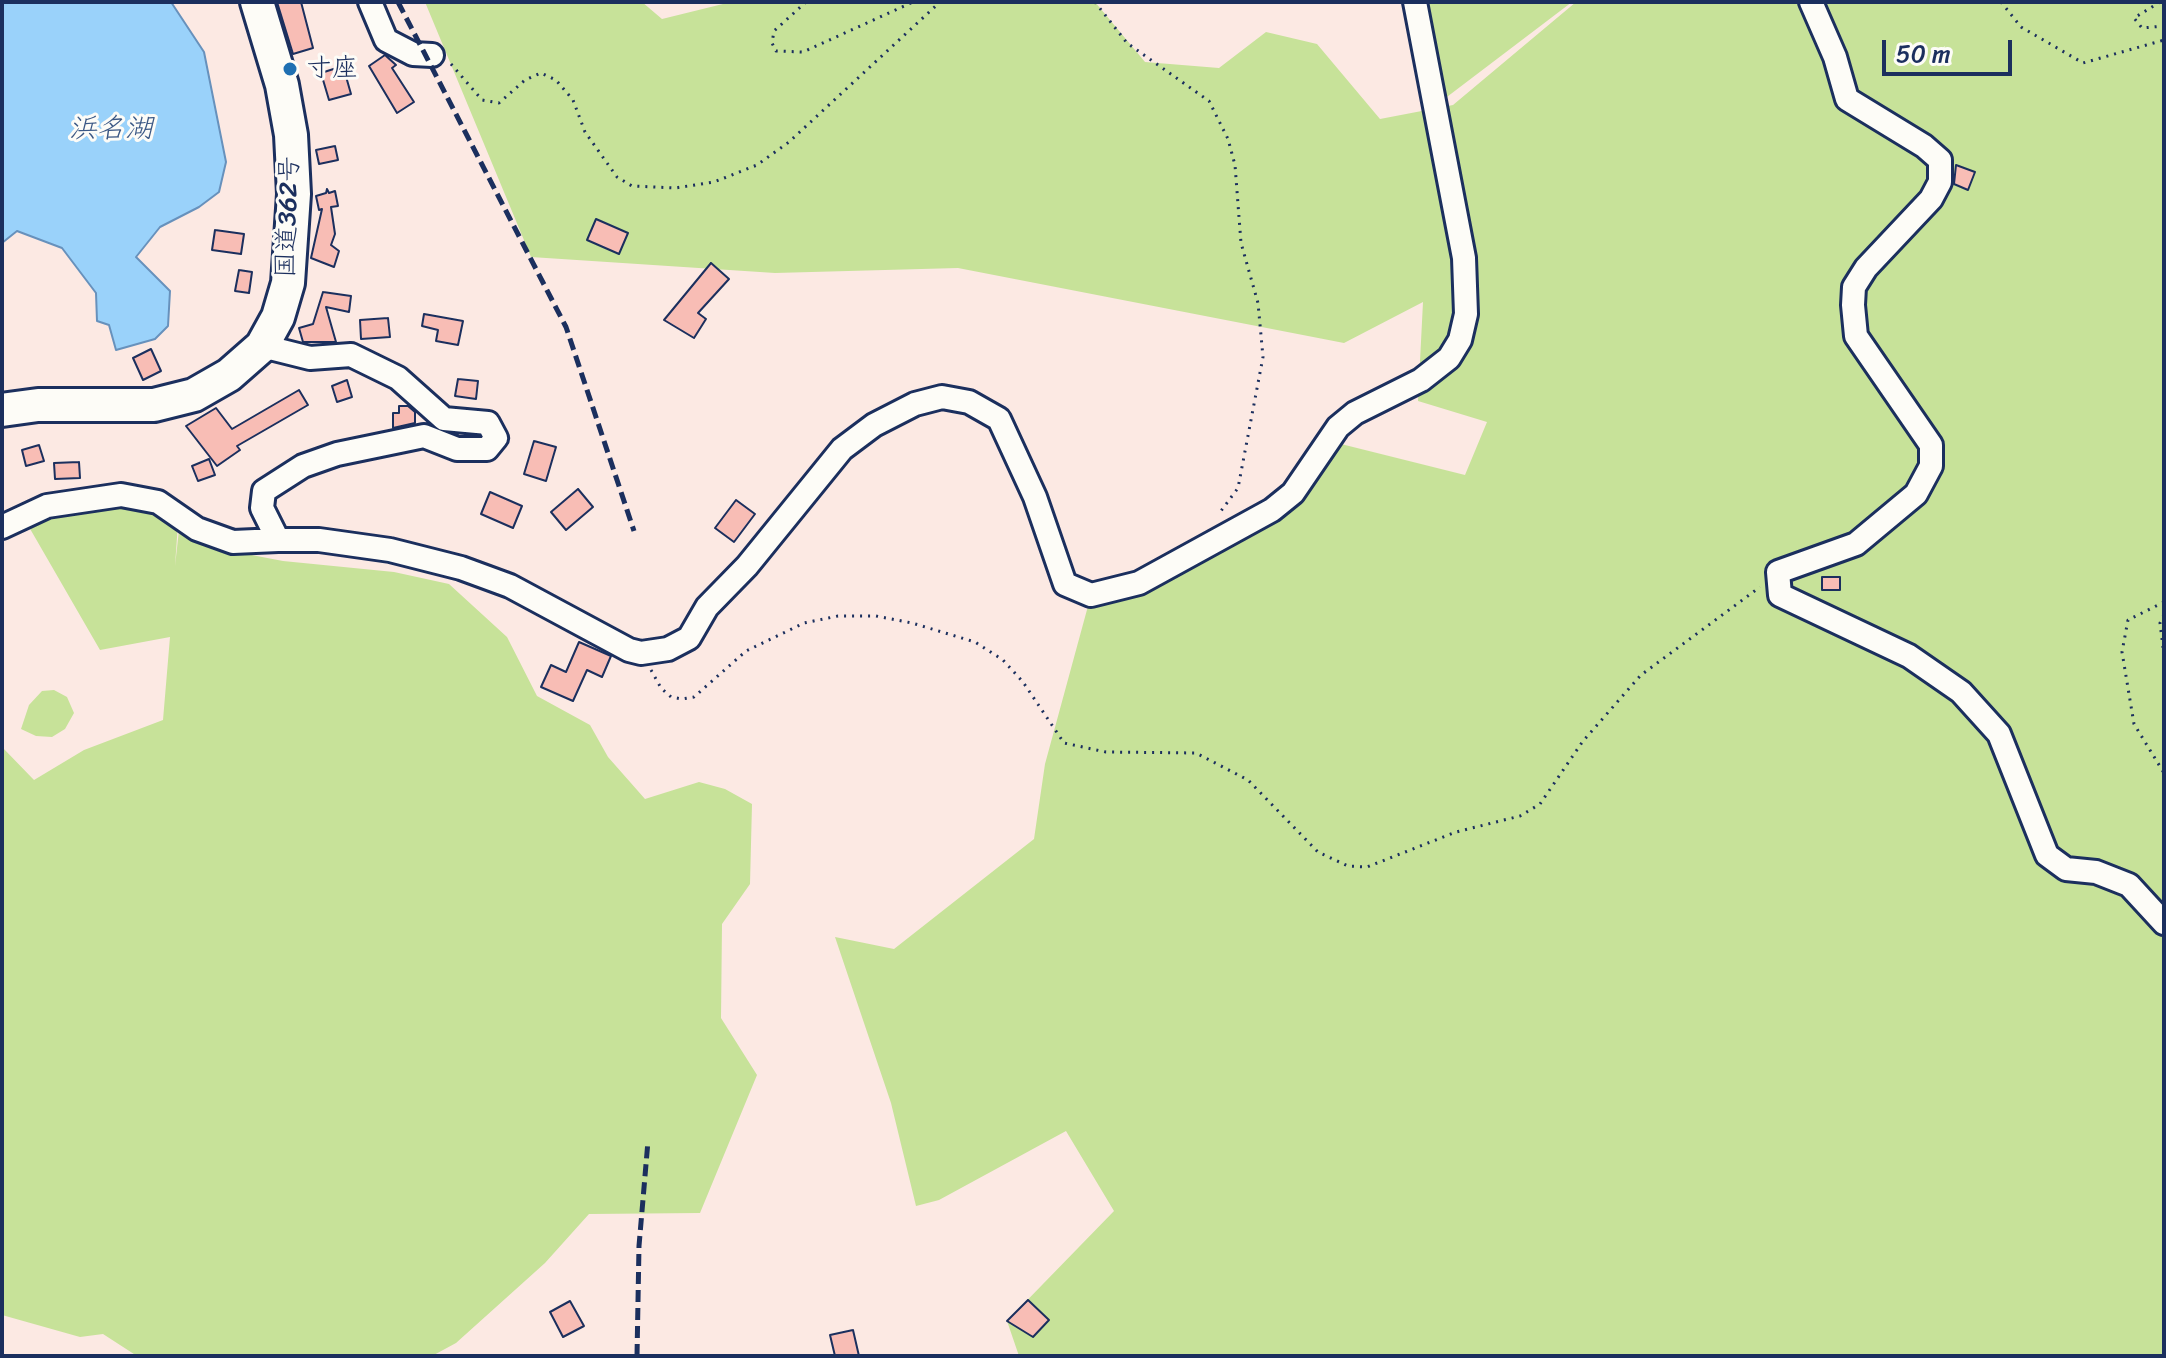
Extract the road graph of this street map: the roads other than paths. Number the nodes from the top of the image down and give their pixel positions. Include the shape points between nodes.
1 (257, 2) edge
2 (370, 2) edge
3 (1415, 2) edge
4 (1811, 2) edge
5 (432, 55) road end
6 (262, 346) junction
7 (2, 410) edge
8 (2, 527) edge
9 (278, 540) junction
10 (2164, 923) edge

1 - 6 highway, 国道362号 via 282,85 294,194 288,283
2 - 5 street via 386,40 413,54
3 - 9 street via 1464,258 1466,314 1460,340 1449,358 1421,380 1338,427 1293,493 1272,510 1139,583 1091,595 1065,584 1035,497 999,419 969,402 942,397 874,425 842,449 707,607 689,638 668,649 629,650 510,586 461,568 390,550
4 - 10 street via 1847,99 1940,160 1940,182 1931,199 1866,268 1854,287 1853,305 1856,336 1931,445 1931,466 1916,494 1856,544 1778,572 1780,595 1909,656 1961,692 1999,734 2047,855 2066,869 2096,872 2129,885
6 - 7 highway, 国道362号 via 229,375 194,395 154,405
6 - 9 street via 310,358 351,355 398,378 444,419 488,423 496,438 487,449 457,449 424,436 303,466 264,491 262,508
8 - 9 street via 47,506 121,495 158,502 197,529 233,542

